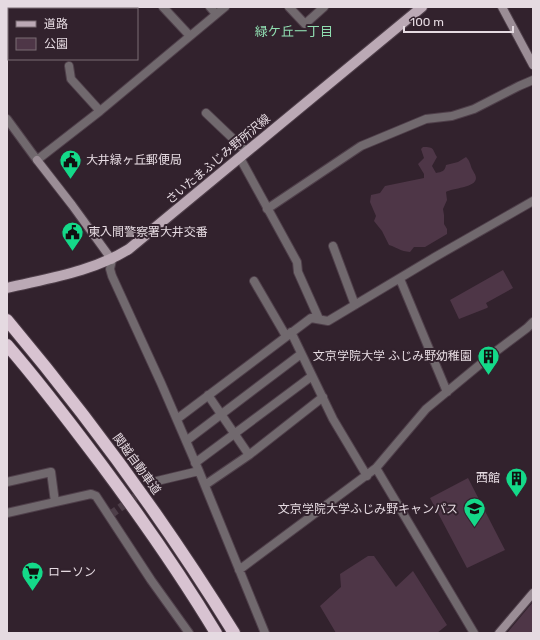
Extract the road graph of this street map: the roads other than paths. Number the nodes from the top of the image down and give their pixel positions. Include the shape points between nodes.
1 (163, 7) edge
2 (210, 7) edge
3 (225, 7) edge
4 (289, 7) edge
5 (324, 7) edge
6 (422, 7) edge
7 (502, 7) edge
8 (216, 14) junction
9 (190, 36) junction
10 (533, 65) edge
11 (69, 66) dead end
12 (533, 80) edge
13 (100, 111) junction
14 (206, 113) dead end
15 (7, 119) edge
16 (244, 155) junction
17 (37, 160) junction
18 (533, 201) edge
19 (267, 209) junction
20 (333, 246) dead end
21 (112, 260) junction
22 (400, 279) junction
23 (254, 281) dead end
24 (7, 288) edge
25 (355, 305) junction
26 (319, 319) junction
27 (8, 321) edge
28 (533, 322) edge
29 (288, 334) junction
30 (8, 346) edge
31 (301, 354) junction
32 (312, 376) junction
33 (447, 392) junction
34 (208, 395) junction
35 (323, 397) junction
36 (222, 414) junction
37 (176, 419) junction
38 (236, 434) junction
39 (186, 441) junction
40 (249, 455) junction
41 (197, 467) junction
42 (376, 468) junction
43 (367, 476) junction
44 (157, 481) tunnel mouth
45 (7, 482) edge
46 (205, 485) junction
47 (56, 502) junction
48 (7, 514) edge
49 (239, 570) junction
50 (533, 593) edge
51 (189, 633) edge
52 (216, 633) edge
53 (234, 633) edge
54 (265, 633) edge
55 (474, 633) edge
56 (499, 633) edge

1 - 9 street
2 - 8 street
3 - 8 street
4 - 5 street via 306,24
6 - 16 main road, さいたまふじみ野所沢線
7 - 10 street
8 - 9 street
9 - 13 street
11 - 13 street via 71,79
12 - 19 street via 474,109 452,116 426,118 361,146
13 - 17 street
14 - 16 street
15 - 17 street
16 - 19 street
16 - 21 main road, さいたまふじみ野所沢線
17 - 21 street
18 - 22 street
19 - 26 street via 297,262 298,272
20 - 25 street
21 - 24 main road, さいたまふじみ野所沢線 via 83,270
21 - 37 street via 112,276
22 - 25 street
22 - 33 street
23 - 29 street
25 - 26 street via 328,321
26 - 29 street via 311,318
27 - 53 highway, 関越自動車道 via 134,483
28 - 33 street
29 - 31 street
29 - 34 street
30 - 52 highway via 120,490
31 - 32 street
31 - 36 street
32 - 35 street
32 - 38 street
33 - 42 street via 426,409
34 - 36 street
34 - 37 street
35 - 40 street
35 - 43 street
36 - 38 street
36 - 39 street
37 - 39 street
38 - 40 street
38 - 41 street
39 - 41 street
40 - 46 street
41 - 44 street
41 - 46 street
42 - 43 street
42 - 55 street
43 - 49 street
45 - 47 street via 51,472
46 - 49 street
47 - 48 street
47 - 51 street via 91,494 96,496
49 - 54 street
50 - 56 street

